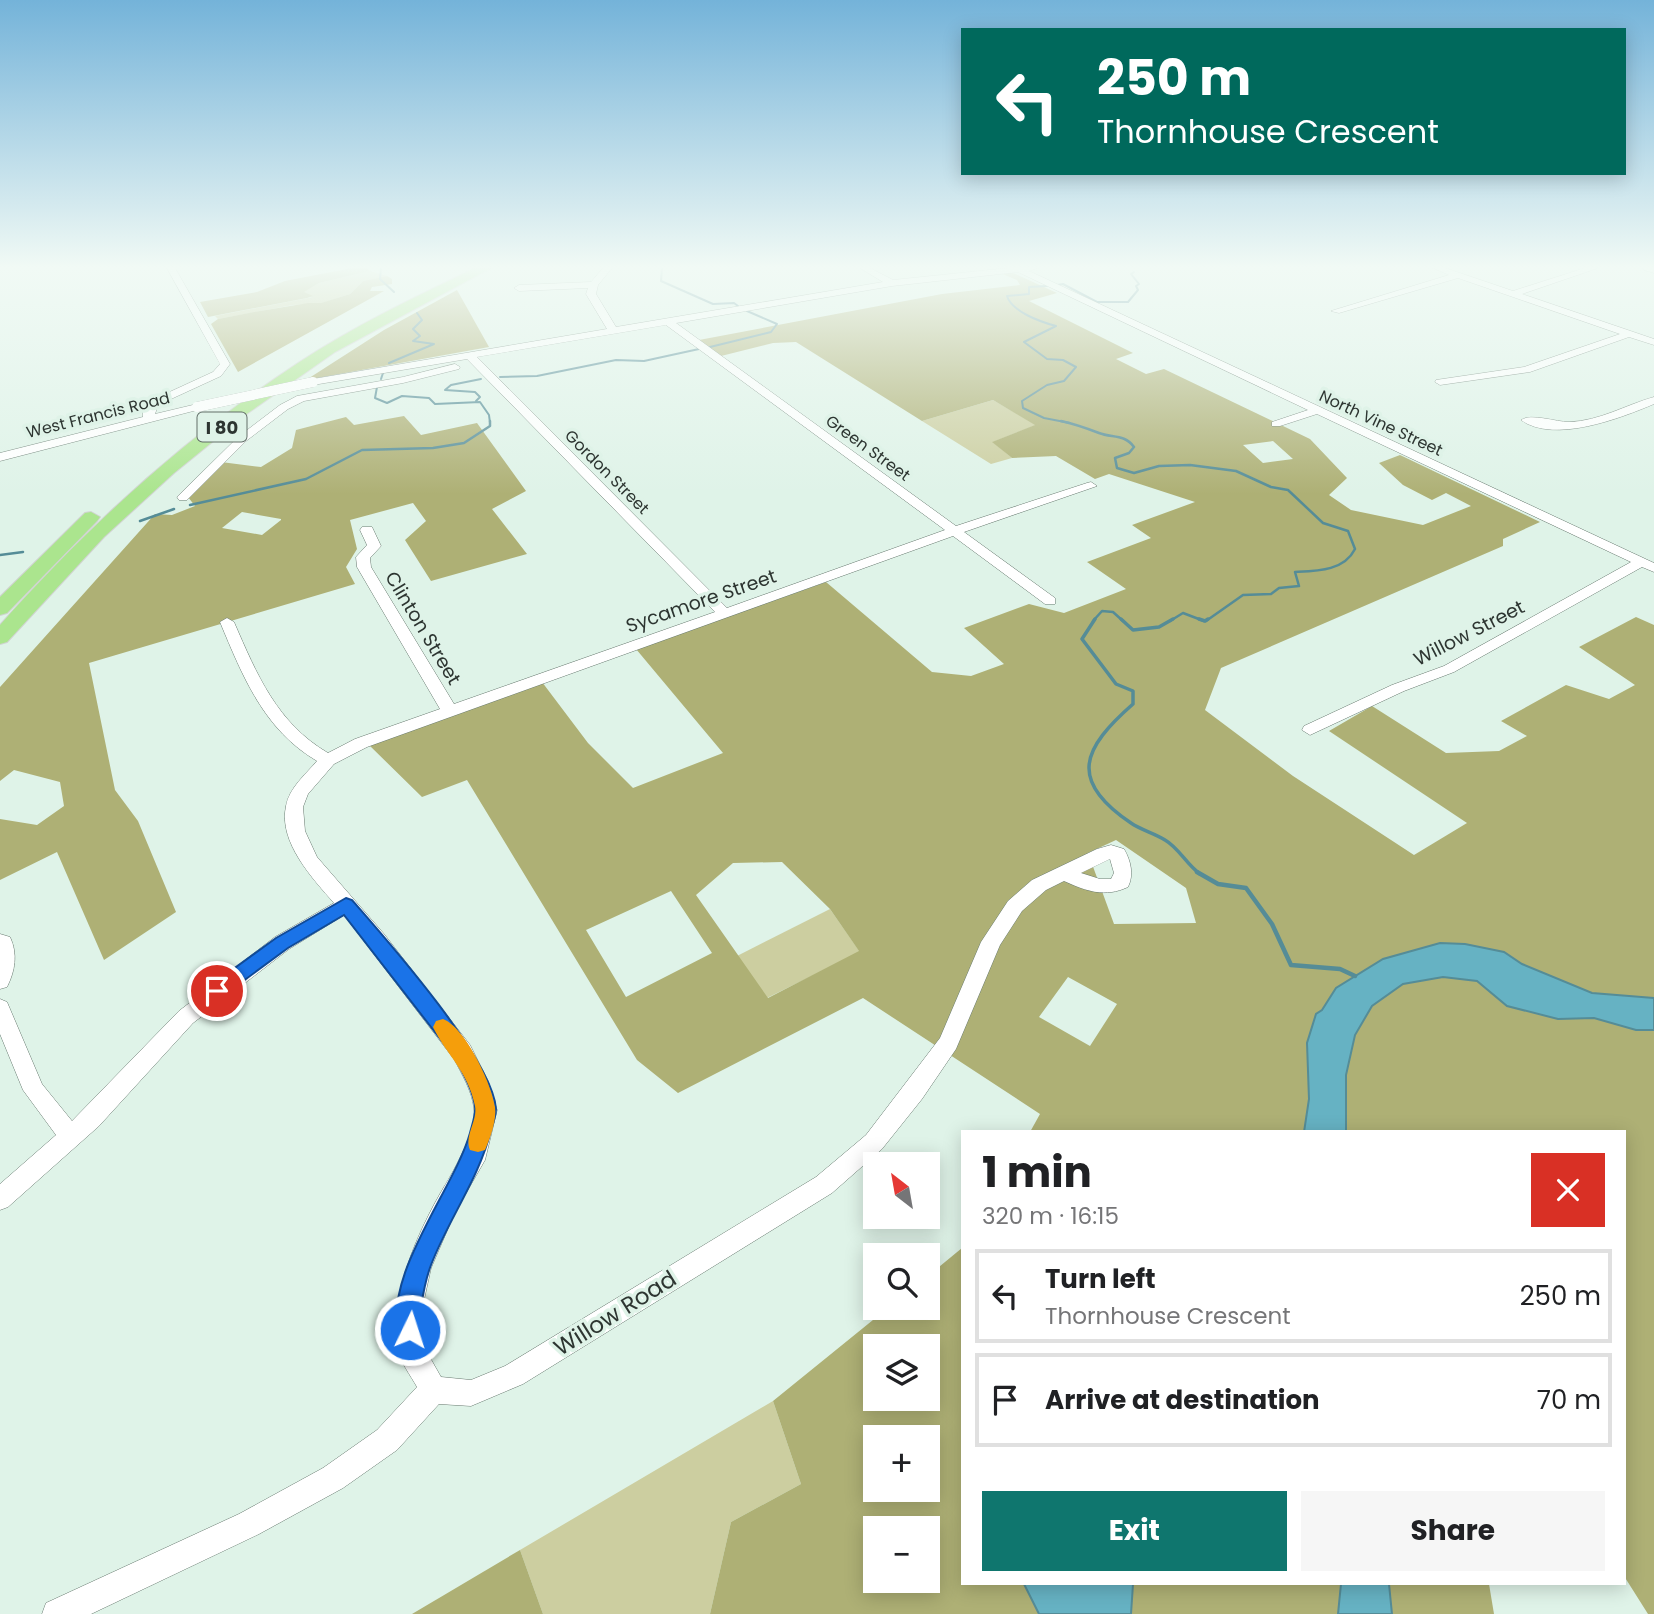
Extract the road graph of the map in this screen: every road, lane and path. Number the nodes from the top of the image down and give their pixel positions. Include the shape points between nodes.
1 (214, 343) edge
2 (324, 343) edge
3 (346, 343) edge
4 (543, 343) edge
5 (698, 343) edge
6 (1176, 343) edge
7 (1602, 343) edge
8 (472, 358) junction
9 (1440, 382) dead end
10 (1654, 400) edge
11 (1318, 410) junction
12 (149, 418) junction
13 (1527, 420) dead end
14 (1276, 424) dead end
15 (0, 457) edge
16 (1091, 486) dead end
17 (183, 497) dead end
18 (367, 530) dead end
19 (955, 531) junction
20 (1648, 565) edge
21 (1050, 601) dead end
22 (0, 609) edge
23 (724, 613) junction
24 (228, 622) dead end
25 (0, 638) edge
26 (449, 710) junction
27 (1310, 730) dead end
28 (328, 760) junction
29 (1063, 873) dead end
30 (346, 905) junction
31 (0, 942) edge
32 (0, 981) edge
33 (0, 1008) edge
34 (70, 1136) junction
35 (0, 1199) edge
36 (433, 1390) junction
37 (57, 1614) edge

1 - 12 street via 225,363 217,374 154,403
2 - 22 highway, I 80 via 265,380 128,483
3 - 25 highway, I 80 via 282,381 151,482
4 - 8 street, West Francis Road
5 - 19 street, Green Street
6 - 11 street, North Vine Street
7 - 9 street via 1526,370
8 - 12 street, West Francis Road, bridge via 313,382
8 - 17 street, West Francis Road via 403,380 301,398 242,439
8 - 23 street, Gordon Street
10 - 13 street via 1596,424 1556,426
11 - 14 street
11 - 20 street, North Vine Street
12 - 15 street, West Francis Road
16 - 19 street, Sycamore Street
18 - 26 street, Clinton Street via 374,545 363,557 365,567
19 - 21 street, Green Street
19 - 23 street, Sycamore Street
20 - 27 street, Willow Street via 1449,669
23 - 26 street, Sycamore Street
24 - 28 street via 266,708 305,748
26 - 28 street, Sycamore Street
28 - 30 street via 301,791 294,807 296,831 310,860
29 - 36 street, Willow Road via 1039,885 1015,906 991,942 948,1043 874,1142 824,1185 514,1375 471,1393
30 - 34 street via 282,943 186,1017
30 - 36 street via 462,1052 478,1081 486,1110 473,1160 419,1267 409,1309 411,1350
31 - 32 street via 6,957
33 - 34 street via 34,1090
34 - 35 street
36 - 37 street via 387,1440 333,1478 248,1524

